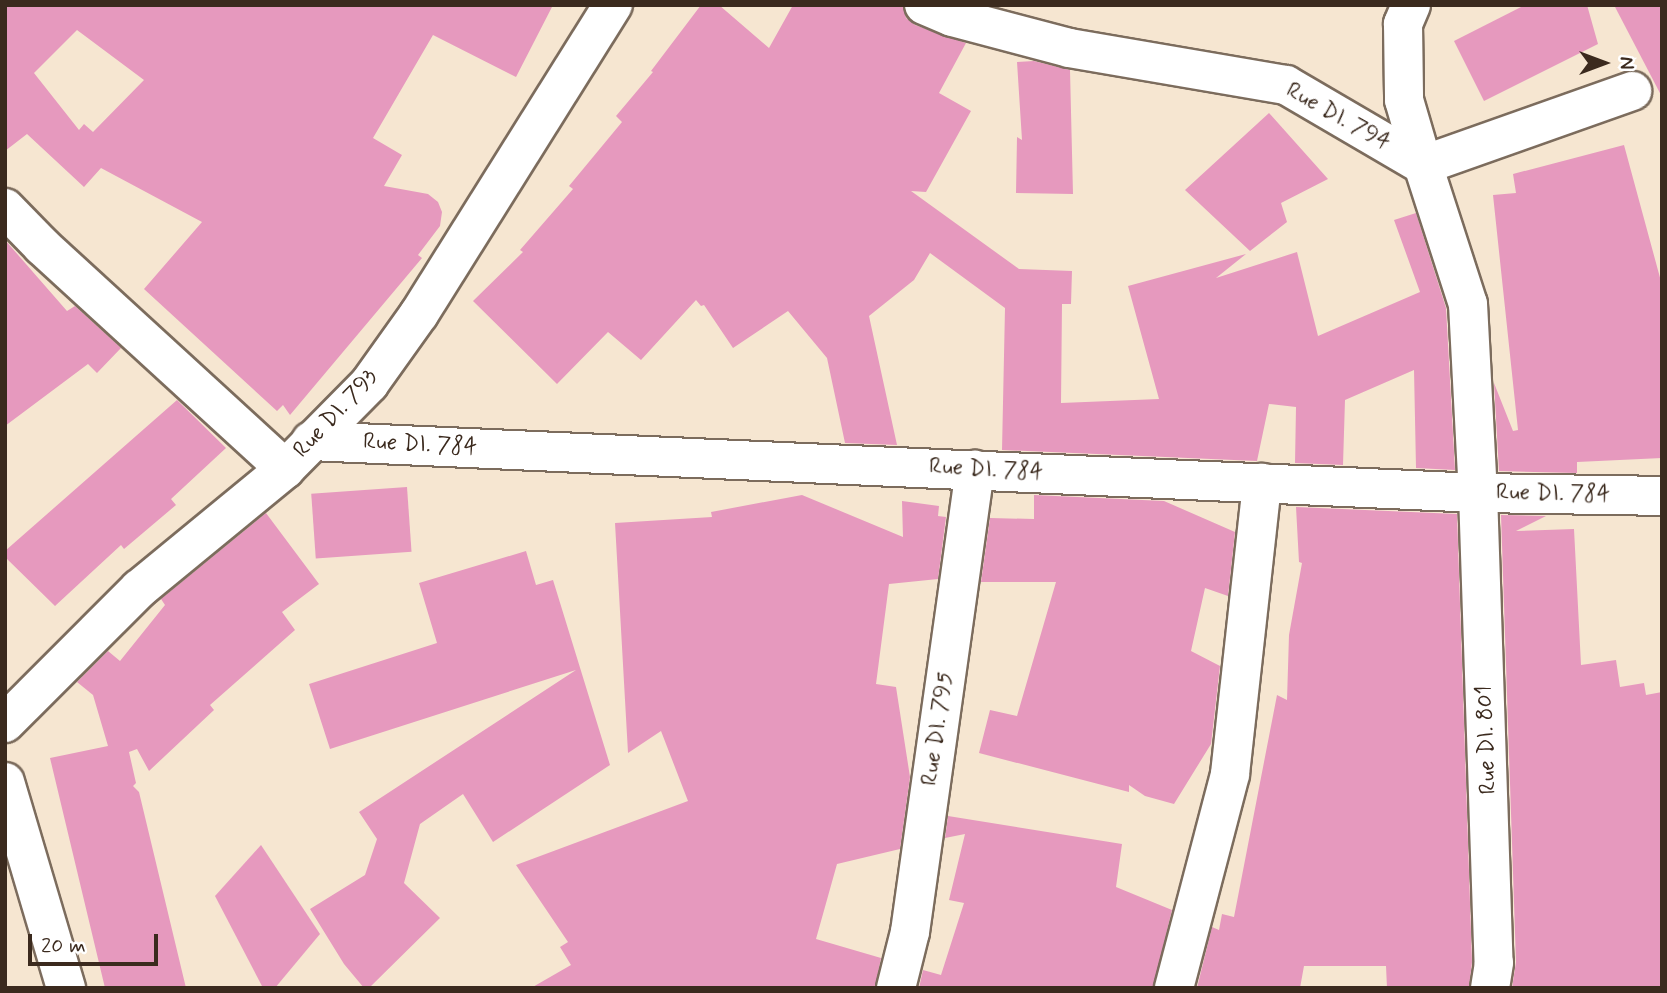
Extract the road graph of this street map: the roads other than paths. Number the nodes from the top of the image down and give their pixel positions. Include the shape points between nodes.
1 (613, 5) edge
2 (924, 5) edge
3 (1411, 5) edge
4 (1632, 91) dead end
5 (1423, 165) junction
6 (5, 208) edge
7 (311, 441) junction
8 (285, 469) junction
9 (975, 470) junction
10 (1262, 483) junction
11 (1478, 493) junction
12 (1662, 496) edge
13 (5, 723) edge
14 (7, 802) edge
15 (66, 988) edge
16 (897, 988) edge
17 (1174, 988) edge
18 (1490, 988) edge

1 - 7 street, Rue DI. 793 via 419,314 369,384
2 - 5 street, Rue DI. 794 via 952,17 1069,48 1286,85
3 - 5 street via 1403,24 1404,100
4 - 5 street
5 - 11 street via 1468,304
6 - 8 street
7 - 8 street, Rue DI. 793
7 - 9 street, Rue DI. 784
8 - 13 street, Rue DI. 793 via 139,589
9 - 10 street, Rue DI. 784
9 - 16 street, Rue DI. 795 via 910,932
10 - 11 street, Rue DI. 784
10 - 17 street via 1230,774
11 - 12 street, Rue DI. 784
11 - 18 street, Rue DI. 801 via 1494,963
14 - 15 street

